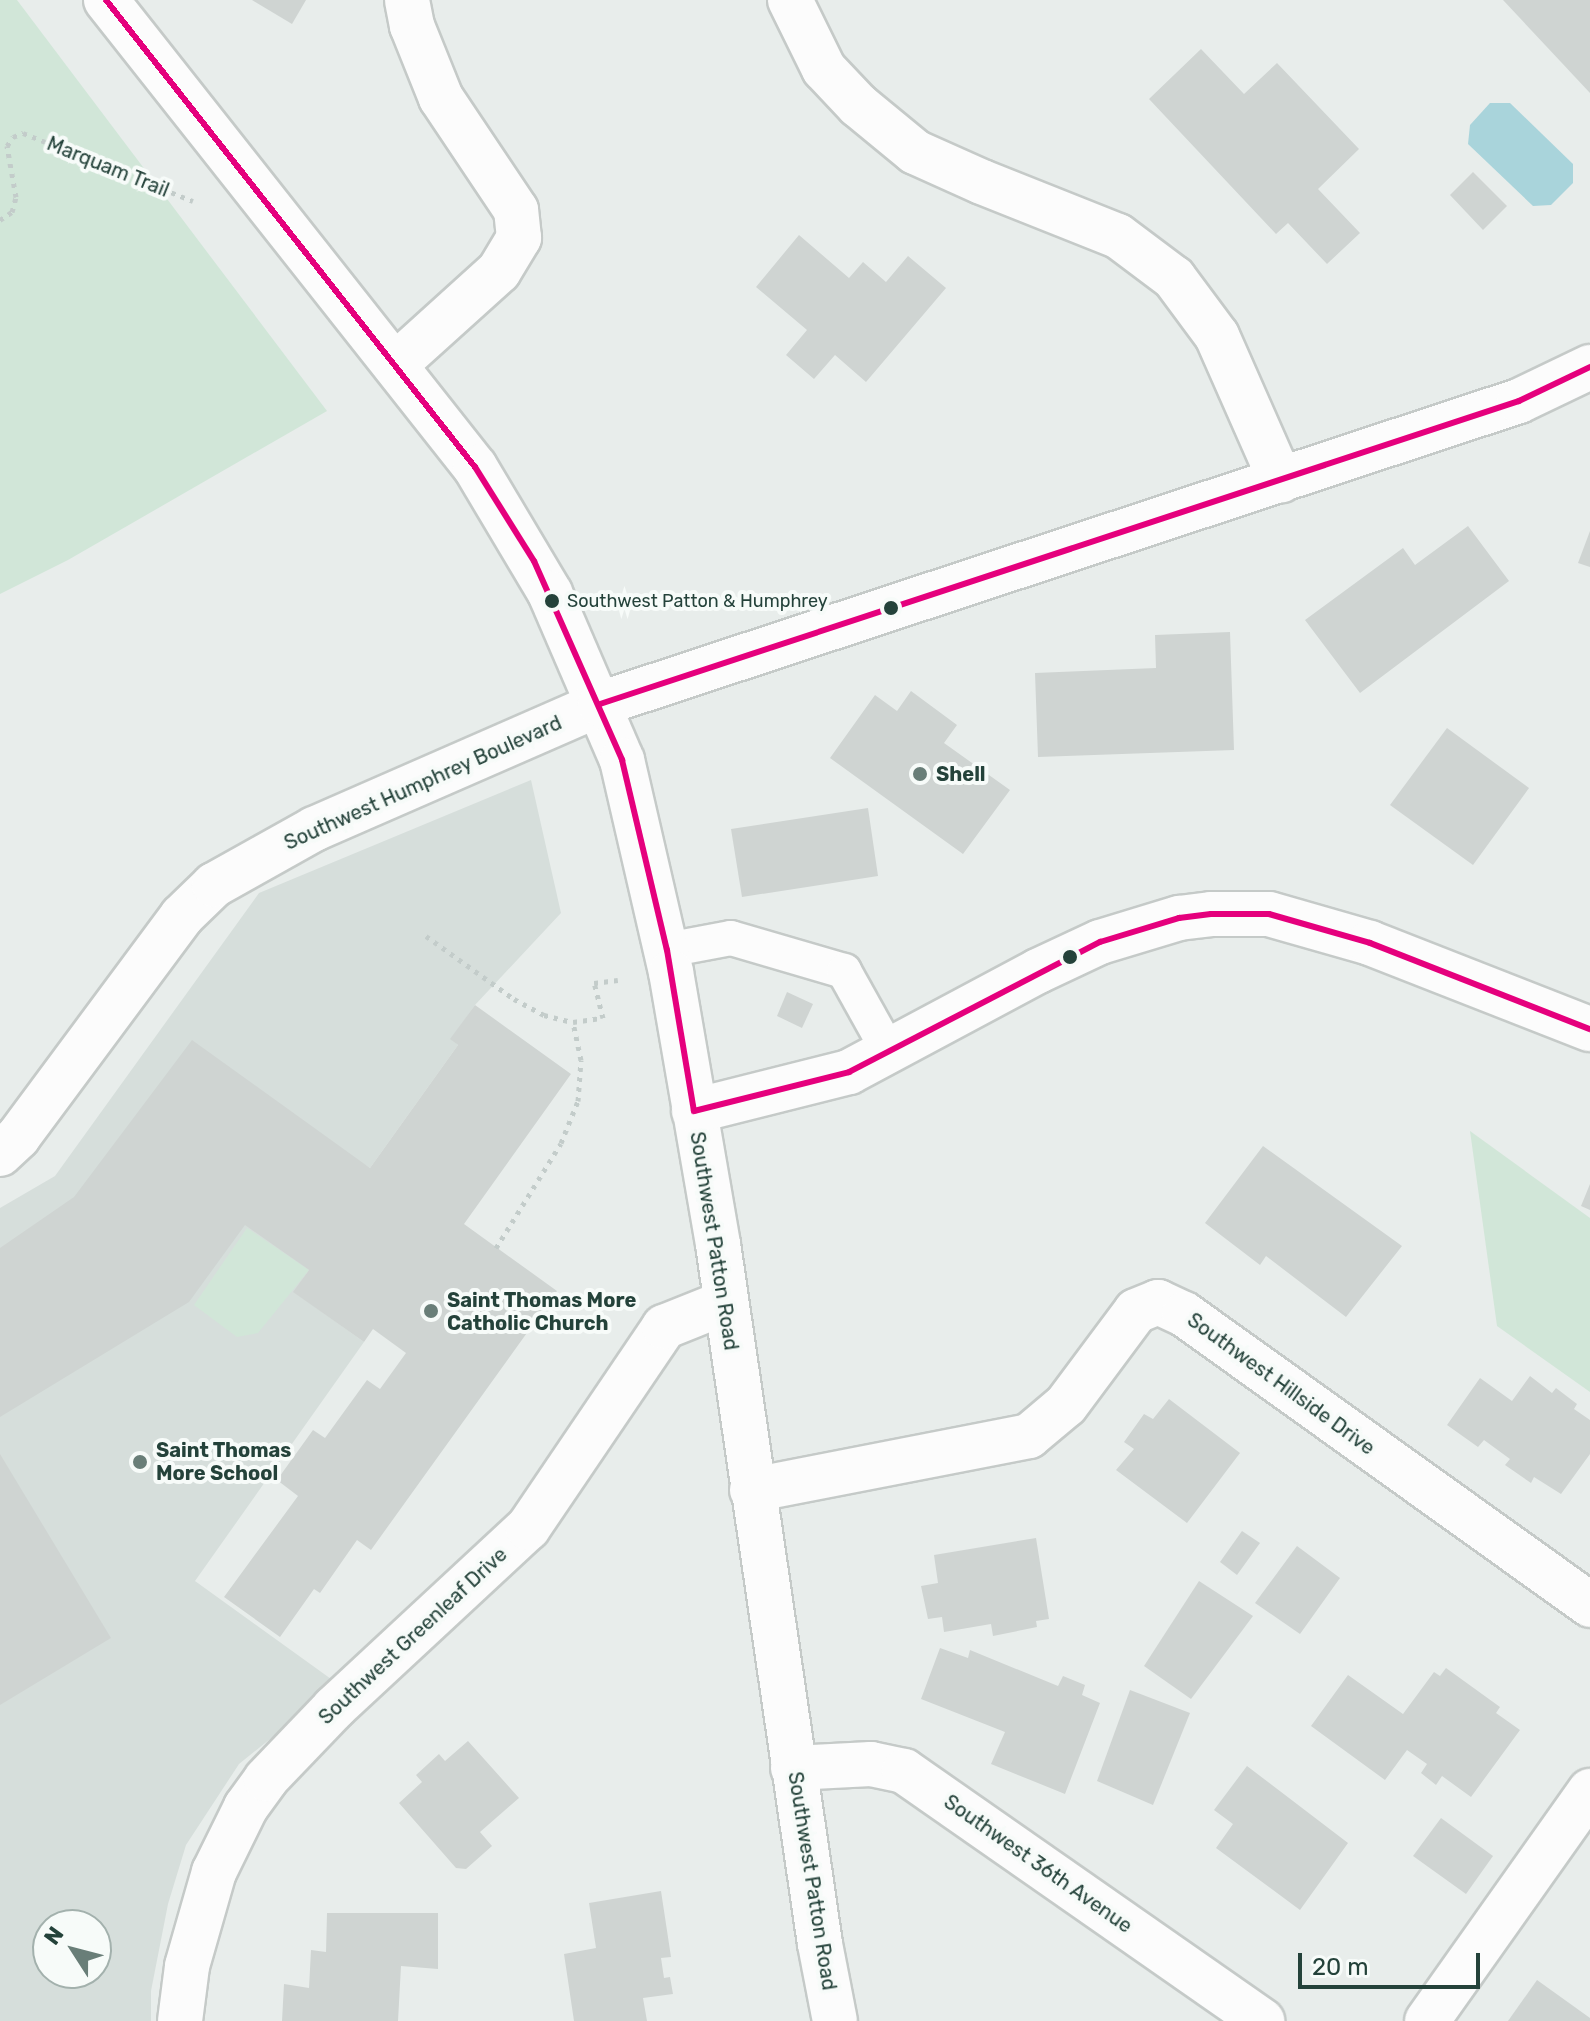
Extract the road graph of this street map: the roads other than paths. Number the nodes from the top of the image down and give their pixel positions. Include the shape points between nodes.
1 (106, 0) edge
2 (407, 0) edge
3 (790, 0) edge
4 (395, 365) junction
5 (1590, 367) edge
6 (1281, 481) junction
7 (600, 704) junction
8 (667, 950) junction
9 (1590, 1029) edge
10 (889, 1052) junction
11 (694, 1111) junction
12 (0, 1154) edge
13 (724, 1303) junction
14 (752, 1490) junction
15 (1590, 1605) edge
16 (793, 1768) junction
17 (1590, 1791) edge
18 (180, 2021) edge
19 (835, 2021) edge
20 (1263, 2021) edge
21 (1427, 2021) edge

1 - 4 street, Southwest Patton Road
2 - 4 street via 441,98 516,210 519,238 499,271
3 - 6 street via 824,69 915,152 1118,236 1174,278 1217,336
4 - 7 street, Southwest Patton Road via 475,467 534,561
5 - 6 street, Southwest Humphrey Boulevard via 1519,401
6 - 7 street, Southwest Humphrey Boulevard
7 - 8 street, Southwest Patton Road via 622,760
7 - 12 street, Southwest Humphrey Boulevard via 328,822 214,885 158,945 18,1137
8 - 10 lane via 731,938 844,971
8 - 11 street, Southwest Patton Road
9 - 10 street via 1370,943 1269,914 1241,912 1179,918 1100,942
10 - 11 street via 849,1072
11 - 13 street, Southwest Patton Road
13 - 14 street, Southwest Patton Road
13 - 18 street, Southwest Greenleaf Drive via 664,1327 528,1528 334,1708 266,1779 214,1872 187,1966
14 - 15 street, Southwest Hillside Drive via 1029,1436 1066,1405 1136,1311 1158,1302 1197,1323
14 - 16 street, Southwest Patton Road
16 - 19 street, Southwest Patton Road
16 - 20 street, Southwest 36th Avenue via 871,1764 904,1771
17 - 21 street

